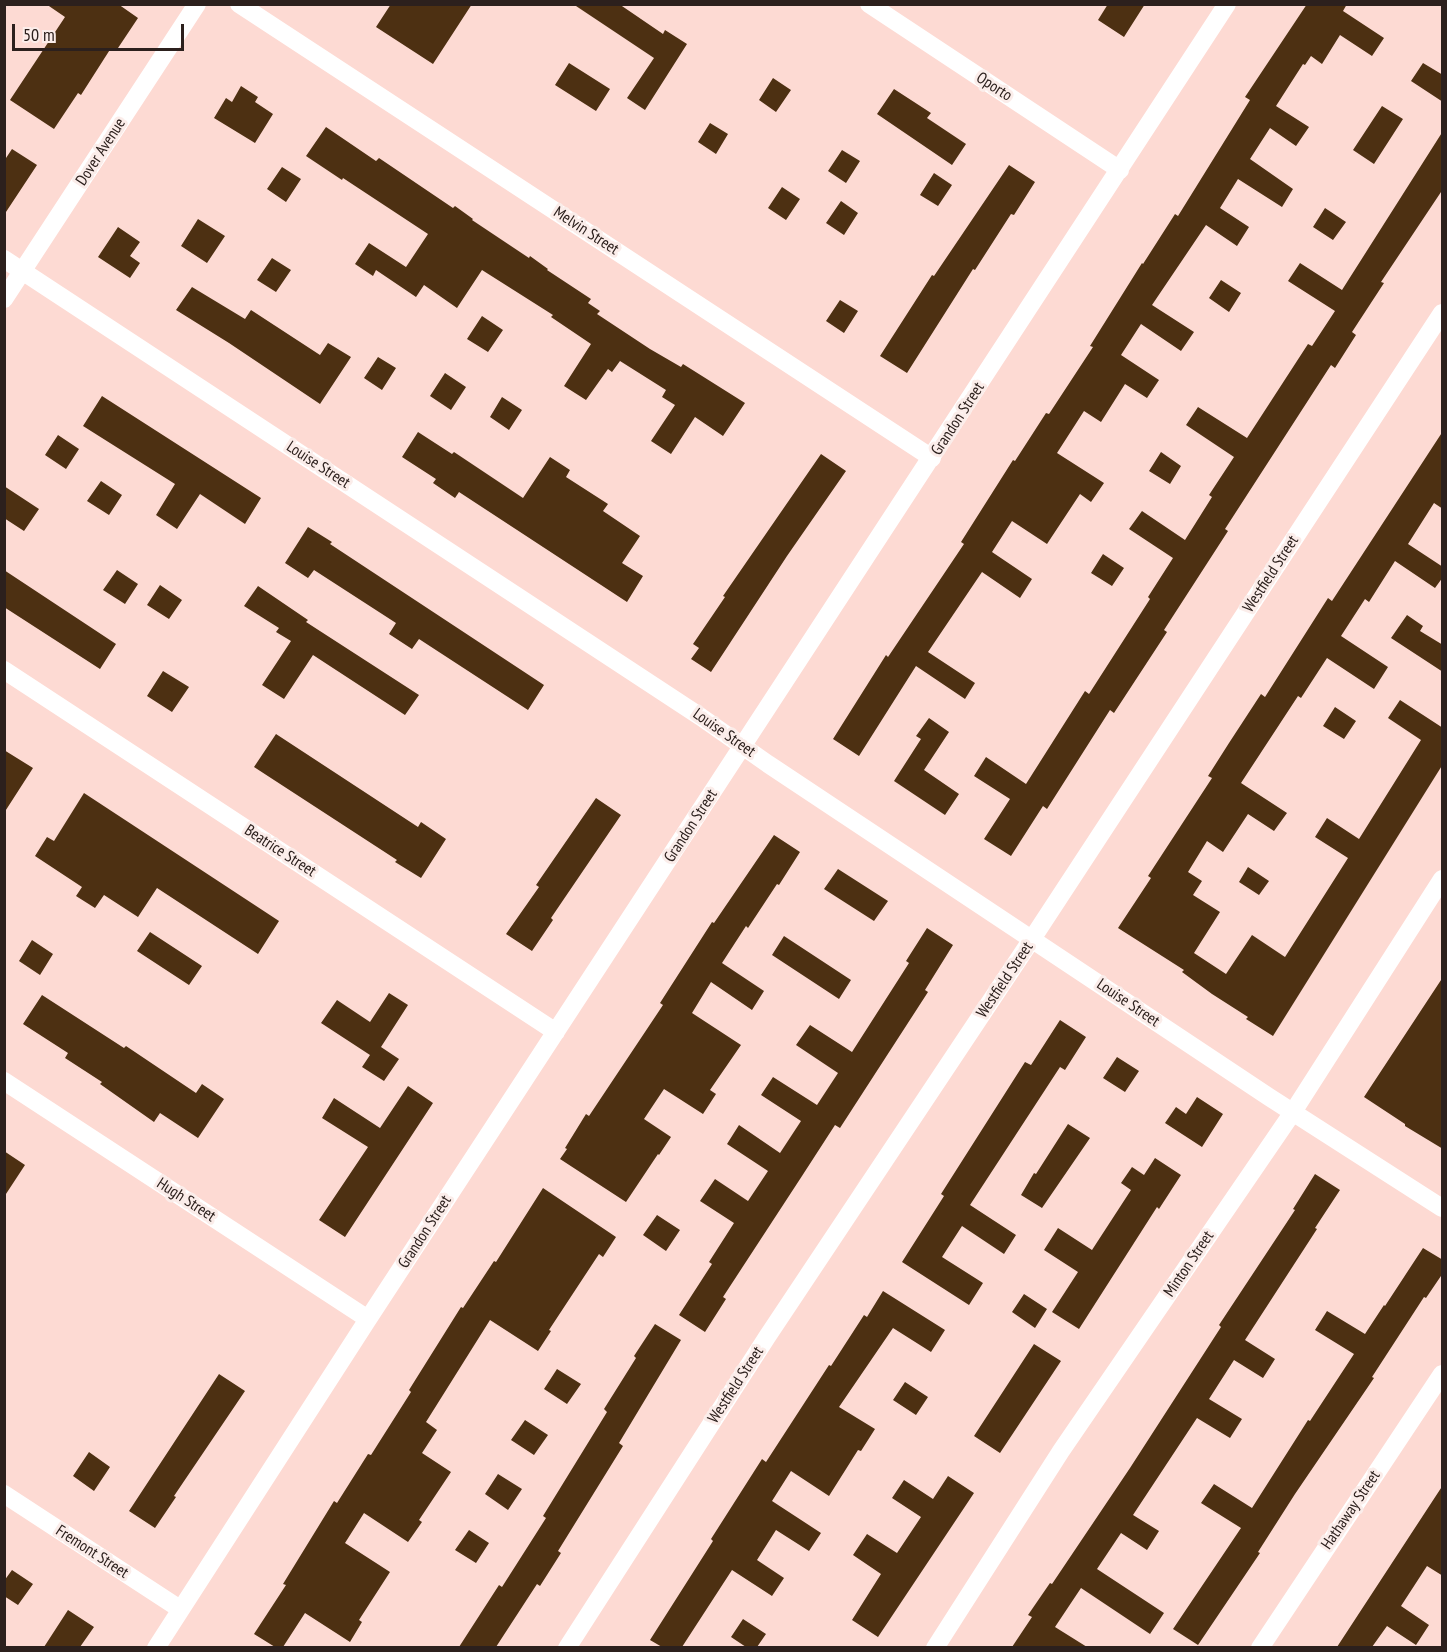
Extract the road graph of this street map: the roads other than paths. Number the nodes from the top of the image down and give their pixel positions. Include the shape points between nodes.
1 (197, 4) edge
2 (239, 4) edge
3 (868, 4) edge
4 (1227, 4) edge
5 (1120, 170) junction
6 (4, 259) edge
7 (23, 271) junction
8 (4, 299) edge
9 (1443, 313) edge
10 (932, 458) junction
11 (4, 670) edge
12 (743, 746) junction
13 (1443, 879) edge
14 (1032, 939) junction
15 (556, 1032) junction
16 (4, 1081) edge
17 (1293, 1112) junction
18 (1443, 1208) edge
19 (368, 1319) junction
20 (1443, 1374) edge
21 (4, 1494) edge
22 (180, 1609) junction
23 (156, 1647) edge
24 (567, 1647) edge
25 (935, 1647) edge
26 (1260, 1647) edge

1 - 7 street, Dover Avenue
2 - 10 street, Melvin Street
3 - 5 street, Oporto
4 - 5 street, Grandon Street
5 - 10 street, Grandon Street
6 - 7 street, Louise Street
7 - 8 street, Dover Avenue
7 - 12 street, Louise Street
9 - 14 street, Westfield Street
10 - 12 street, Grandon Street
11 - 15 street, Beatrice Street
12 - 14 street, Louise Street
12 - 15 street, Grandon Street
13 - 17 street, Minton Street
14 - 17 street, Louise Street
14 - 24 street, Westfield Street via 767,1337
15 - 19 street, Grandon Street
16 - 19 street, Hugh Street
17 - 18 street, Louise Street
17 - 25 street, Minton Street via 1061,1451
19 - 22 street, Grandon Street
20 - 26 street, Hathaway Street
21 - 22 street, Fremont Street
22 - 23 street, Grandon Street

